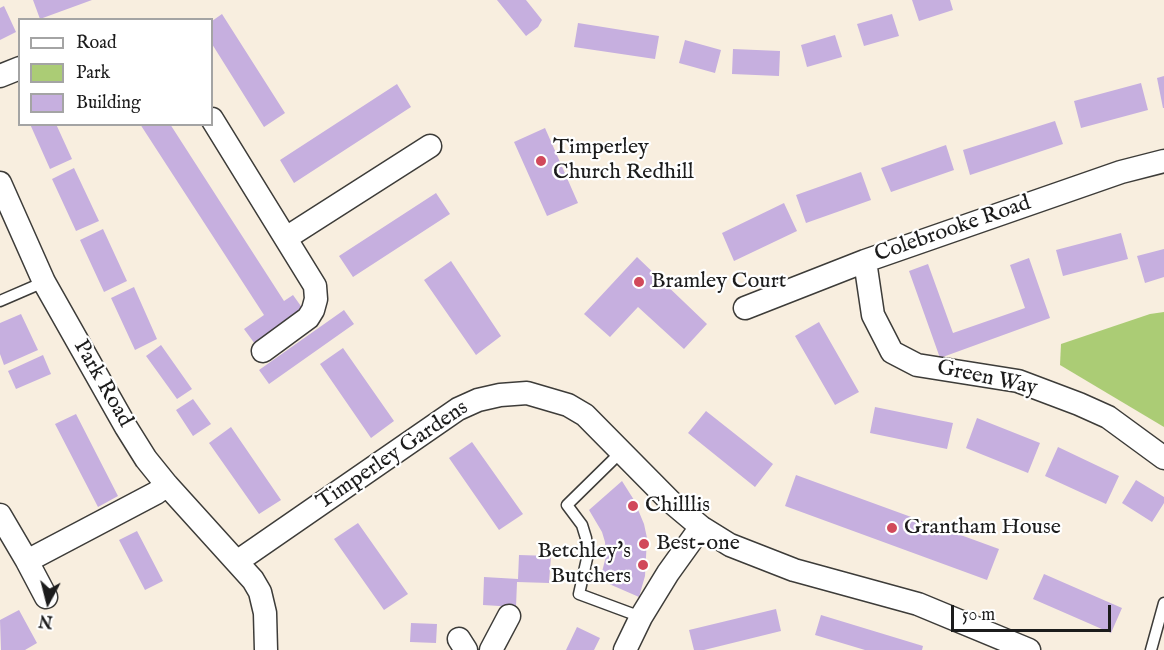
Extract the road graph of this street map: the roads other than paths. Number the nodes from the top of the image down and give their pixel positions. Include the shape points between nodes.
1 (18, 69) edge
2 (0, 76) edge
3 (213, 121) edge
4 (430, 146) dead end
5 (1164, 161) edge
6 (0, 183) edge
7 (286, 238) junction
8 (865, 261) junction
9 (44, 282) junction
10 (0, 301) edge
11 (745, 308) dead end
12 (263, 351) dead end
13 (621, 452) junction
14 (1164, 458) edge
15 (167, 485) junction
16 (0, 515) edge
17 (701, 527) junction
18 (27, 561) junction
19 (238, 561) junction
20 (46, 597) dead end
21 (1164, 603) edge
22 (509, 616) dead end
23 (641, 617) junction
24 (266, 650) edge
25 (491, 650) edge
26 (625, 650) edge
27 (1029, 650) edge
28 (1152, 650) edge

1 - 2 street
3 - 7 street
4 - 7 street
5 - 8 street, Colebrooke Road via 1121,172
6 - 9 street, Park Road
7 - 12 street via 315,286 316,298 308,318
8 - 11 street, Colebrooke Road
8 - 14 street, Green Way via 873,315 892,352 917,365 1018,381 1079,404 1108,417
9 - 10 lane
9 - 15 street, Park Road via 126,427
13 - 17 street, Timperley Gardens
13 - 19 street, Timperley Gardens via 585,415 558,402 527,393 478,400 458,409
13 - 23 lane via 567,505 582,525 586,538 588,554 579,594
15 - 18 street
15 - 19 street, Park Road
16 - 18 street
17 - 23 street
17 - 27 street, Timperley Gardens via 760,558 918,604
18 - 20 street
19 - 24 street, Park Road via 260,592
21 - 28 lane
22 - 25 street
23 - 26 street

